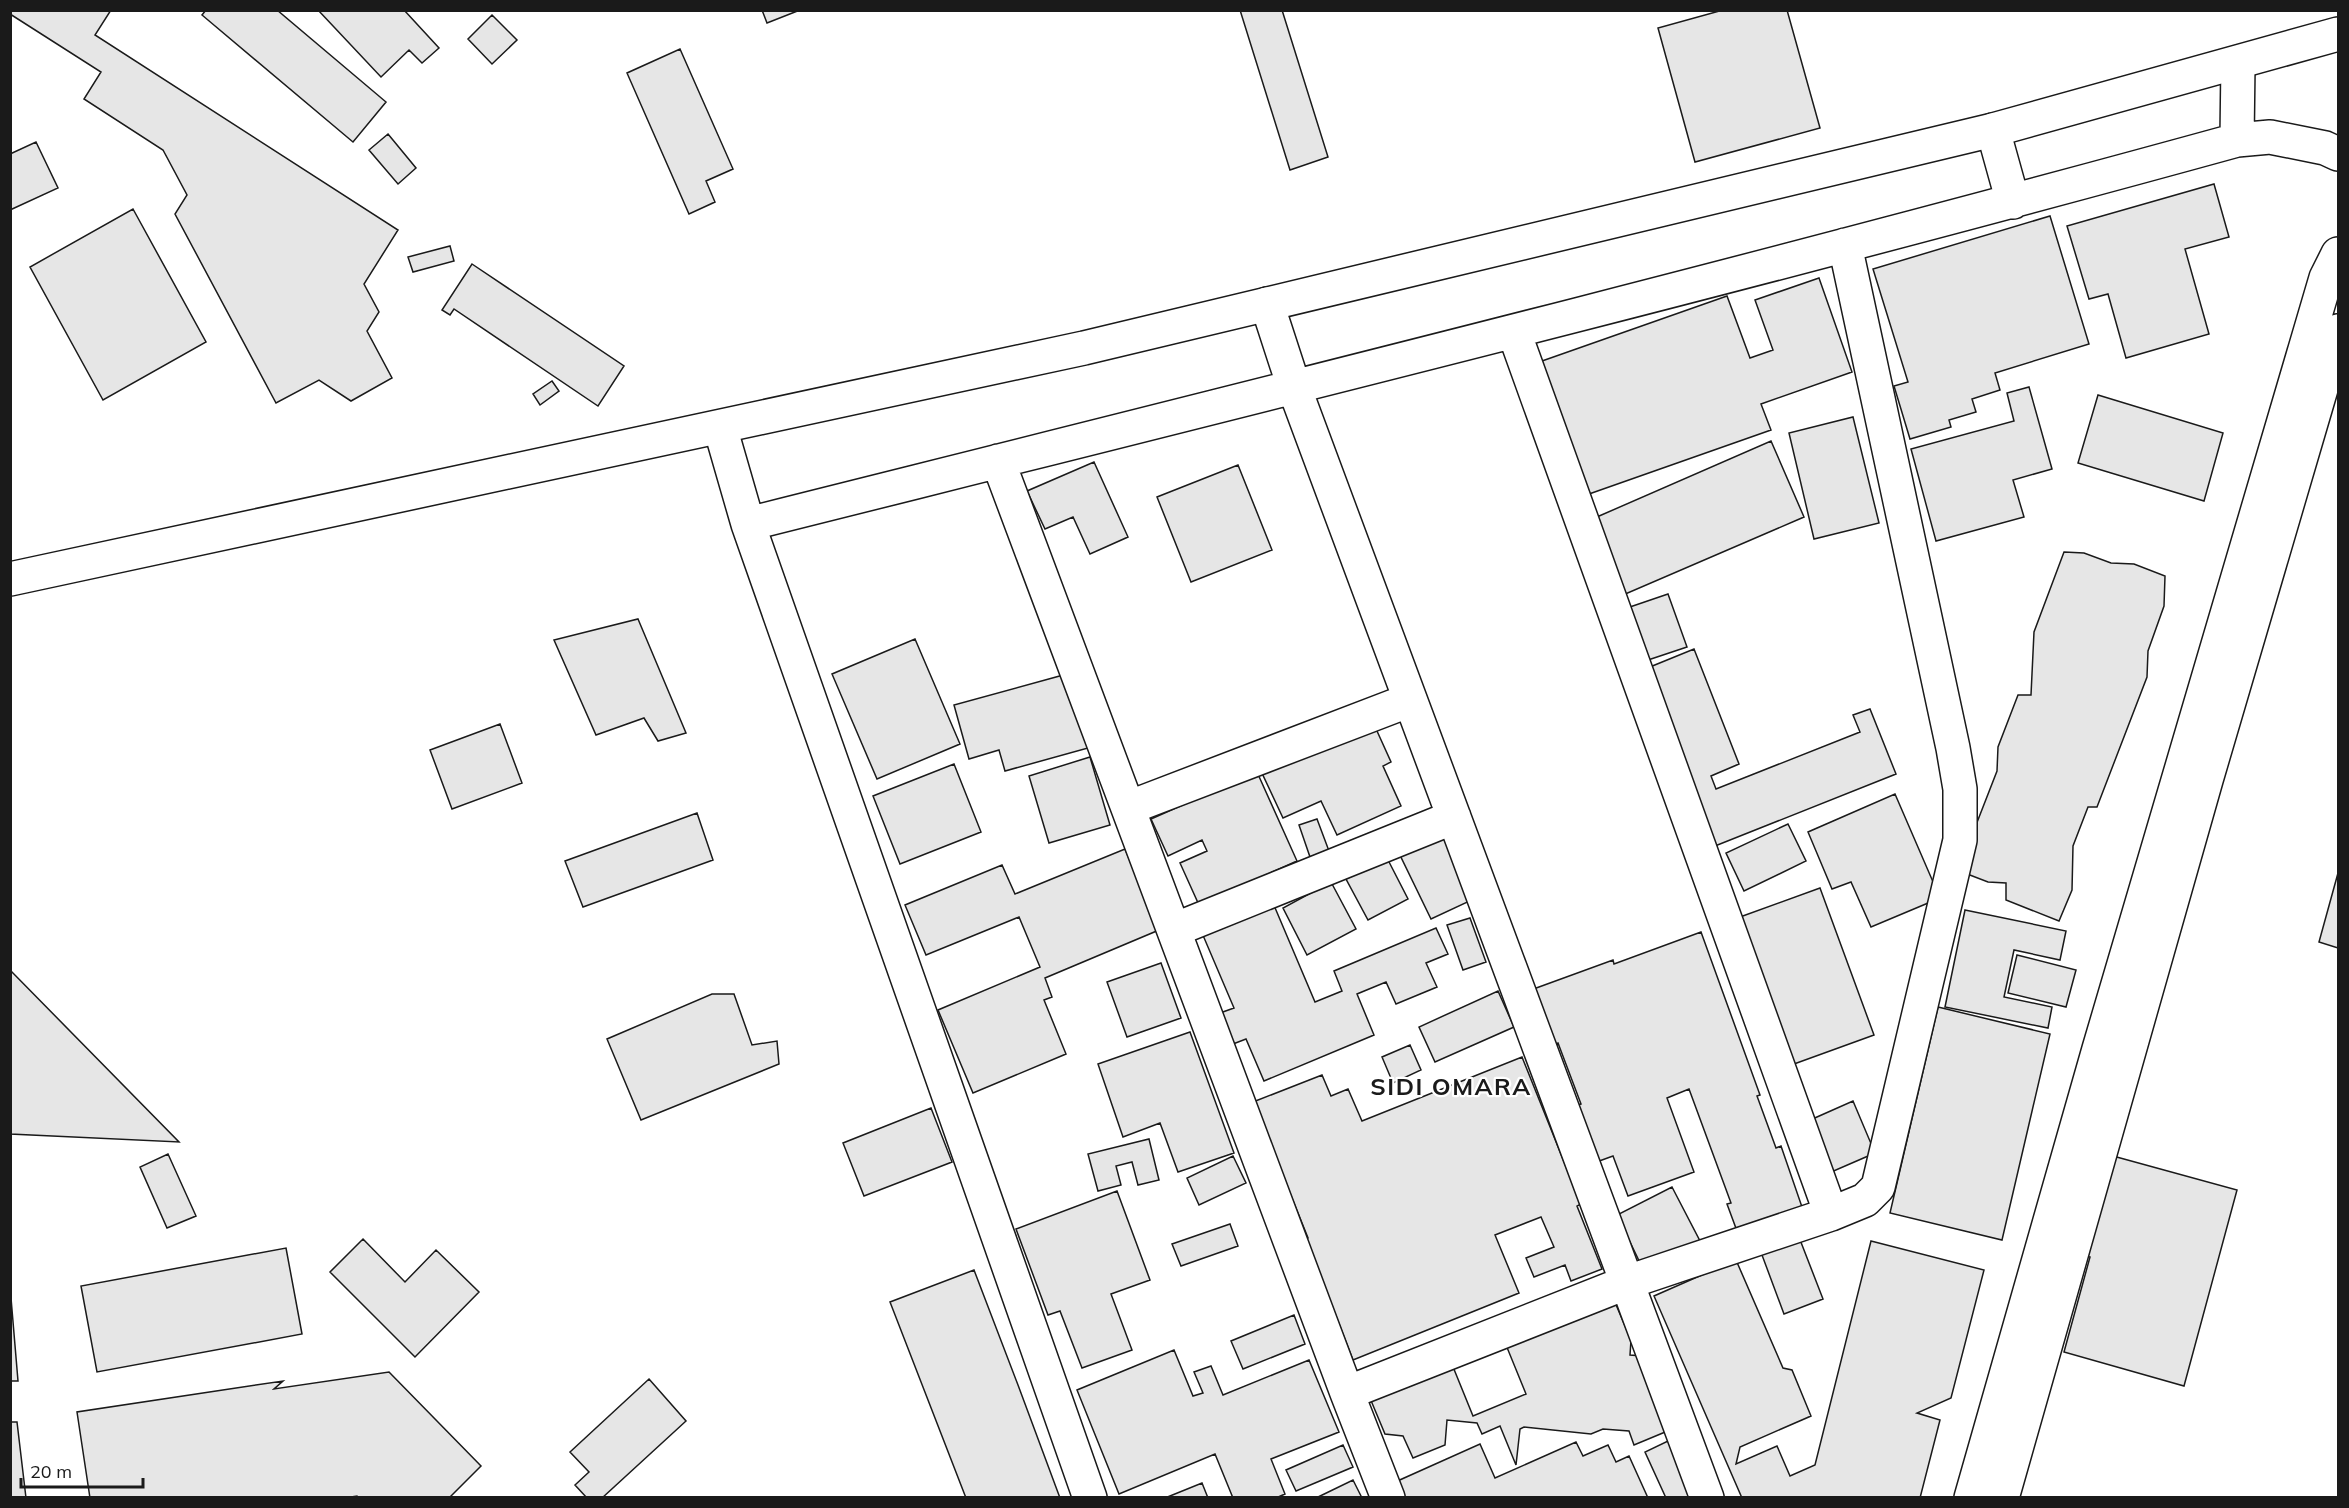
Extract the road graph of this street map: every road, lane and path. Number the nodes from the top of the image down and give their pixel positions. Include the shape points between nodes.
1 (2338, 34) edge
2 (2238, 63) junction
3 (1993, 130) junction
4 (2237, 140) junction
5 (2338, 154) edge
6 (2013, 202) junction
7 (1845, 245) junction
8 (2338, 254) edge
9 (1267, 304) junction
10 (2338, 331) edge
11 (1514, 332) junction
12 (1294, 387) junction
13 (720, 427) junction
14 (998, 461) junction
15 (748, 524) junction
16 (2266, 528) junction
17 (10, 579) edge
18 (1410, 700) junction
19 (1128, 808) junction
20 (1454, 817) junction
21 (1174, 930) junction
22 (1831, 1214) junction
23 (1628, 1282) junction
24 (2026, 1359) junction
25 (1347, 1393) junction
26 (1090, 1497) edge
27 (1388, 1497) edge
28 (1707, 1497) edge
29 (1971, 1497) edge
30 (2002, 1497) edge

1 - 2 street
2 - 3 street
2 - 4 street
3 - 6 street
3 - 9 street
4 - 5 street via 2270,137
4 - 6 street
6 - 7 street
7 - 11 street
7 - 22 street via 1953,748 1960,789 1960,840 1878,1187 1865,1200
8 - 16 street via 2326,278
9 - 12 street
9 - 13 street
10 - 16 street
11 - 12 street
11 - 22 street
12 - 14 street
12 - 18 street
13 - 15 street
13 - 17 street
14 - 15 street
14 - 19 street
15 - 26 street
16 - 24 street via 2099,1049
18 - 19 street
18 - 20 street
19 - 21 street
20 - 21 street
20 - 23 street
21 - 25 street
22 - 23 street
23 - 25 street
23 - 28 street
24 - 29 street
24 - 30 street
25 - 27 street

